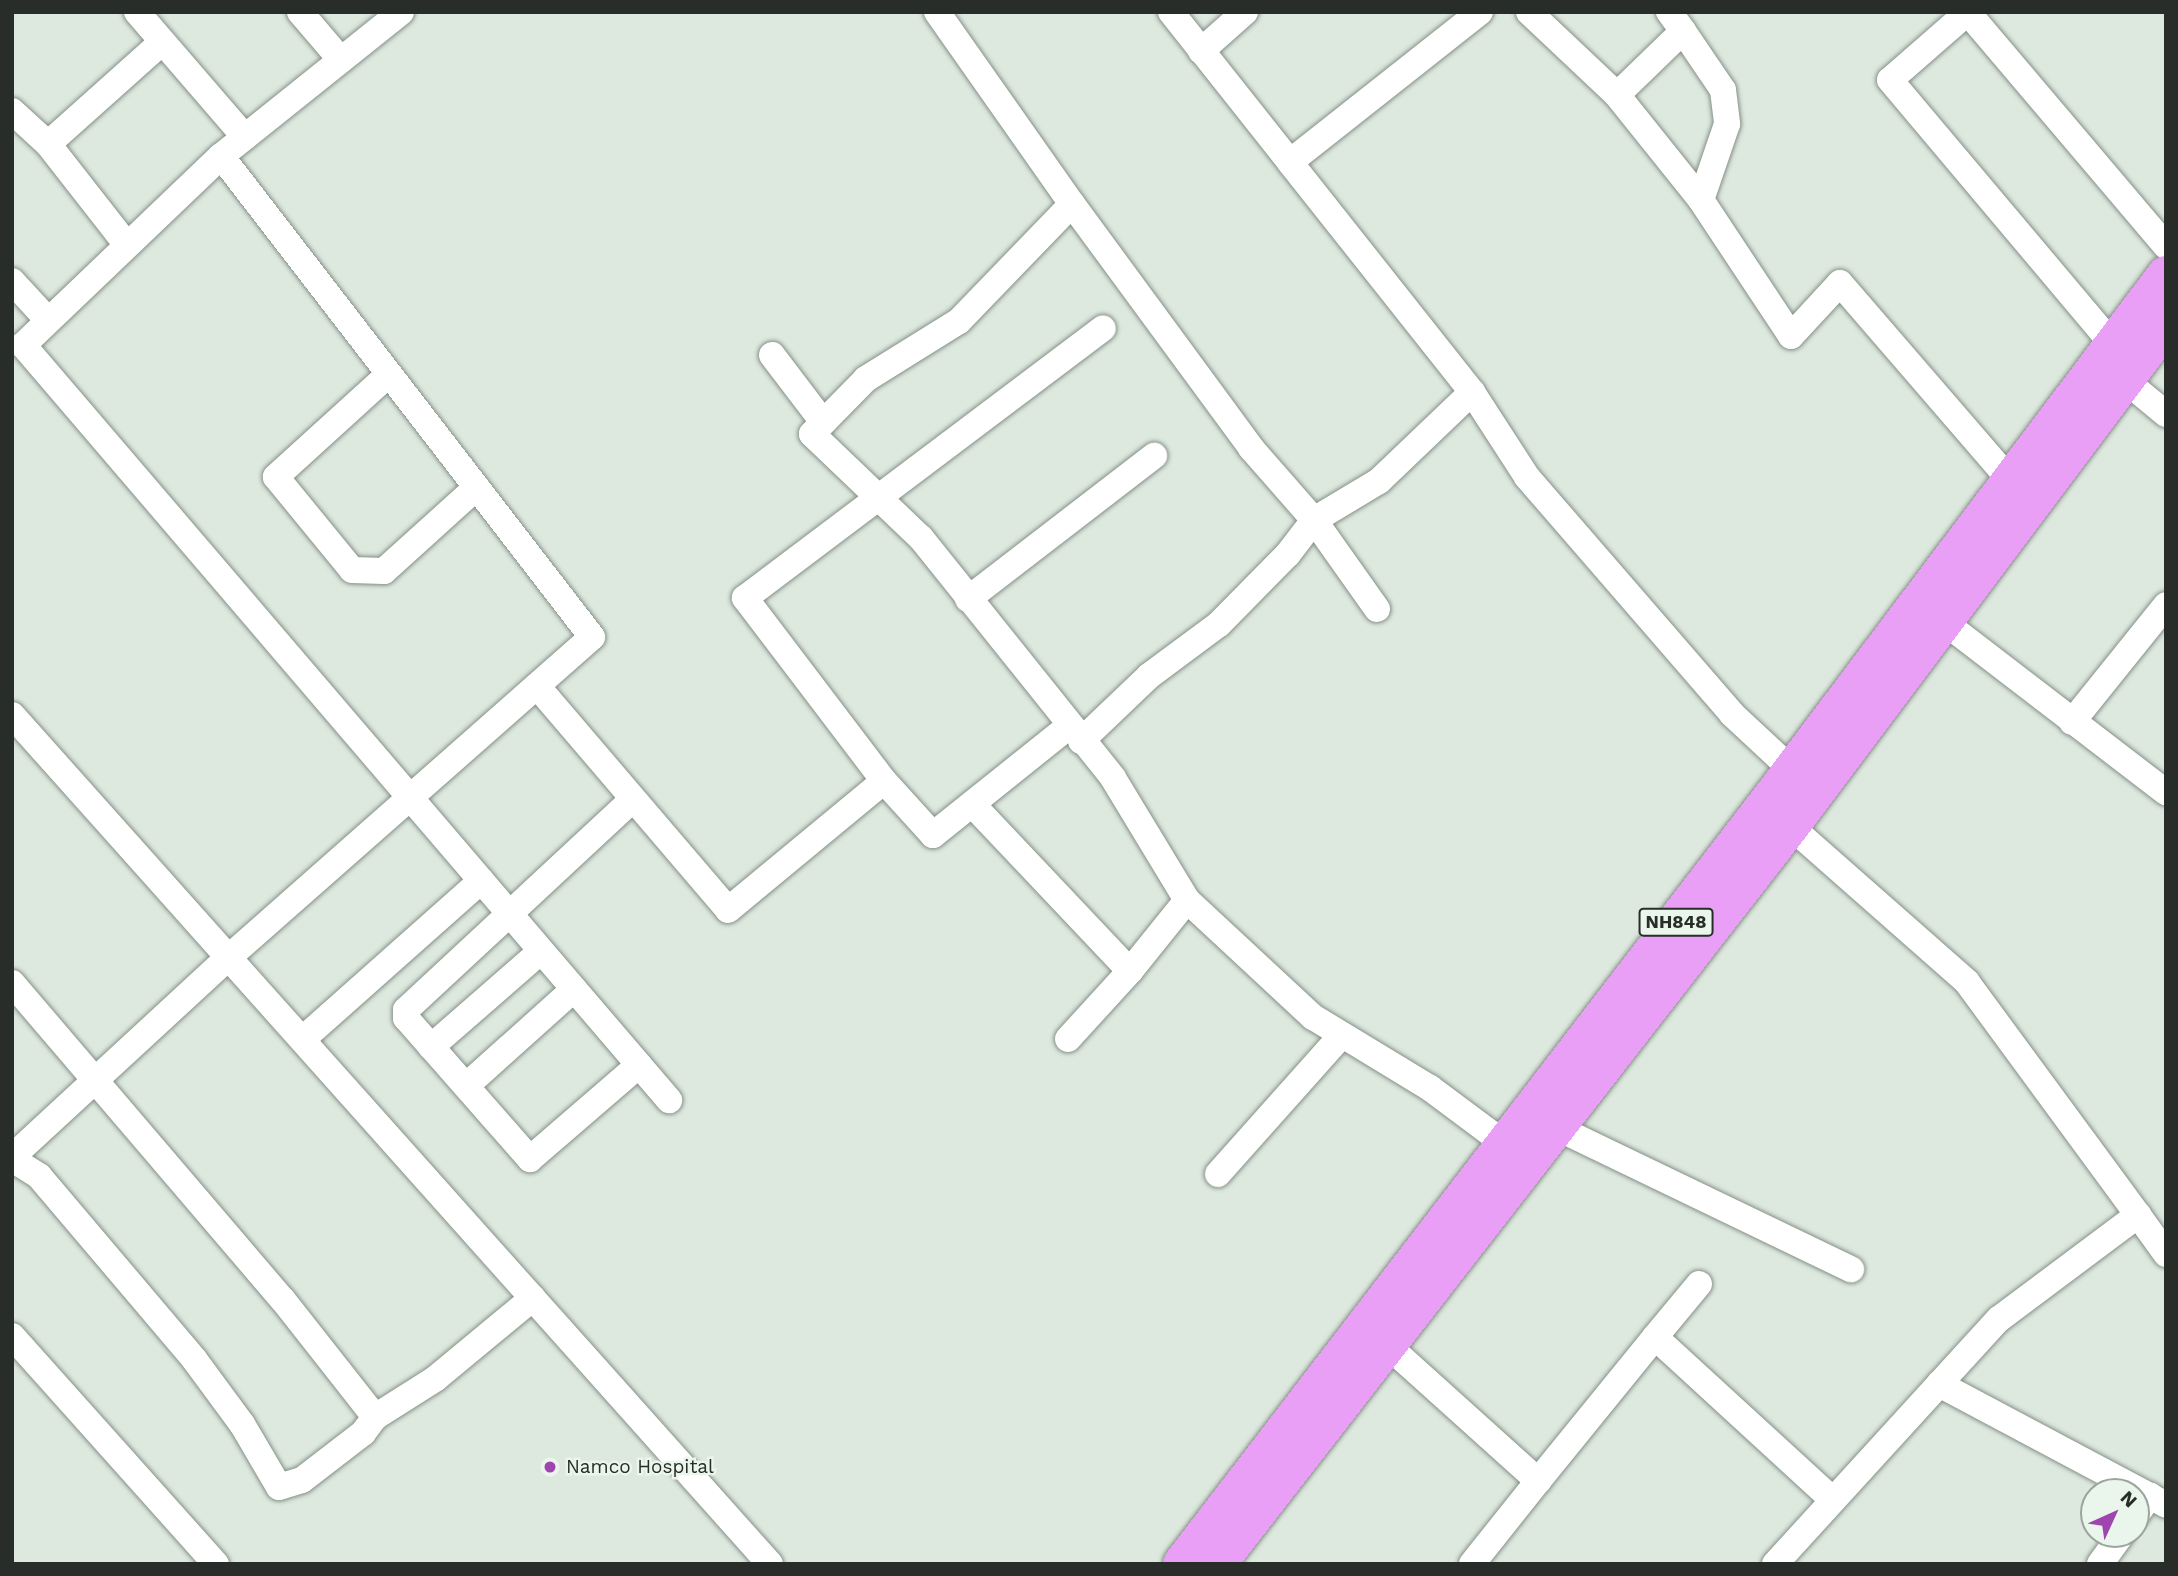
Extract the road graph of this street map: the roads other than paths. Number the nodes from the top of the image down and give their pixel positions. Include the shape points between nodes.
1 (137, 12) edge
2 (300, 12) edge
3 (401, 12) edge
4 (937, 12) edge
5 (1171, 12) edge
6 (1245, 12) edge
7 (1480, 12) edge
8 (1529, 12) edge
9 (1969, 14) edge
10 (1676, 22) edge
11 (162, 41) junction
12 (1201, 51) junction
13 (341, 60) junction
14 (1617, 95) junction
15 (12, 111) edge
16 (245, 137) junction
17 (48, 144) junction
18 (221, 156) junction
19 (1290, 162) junction
20 (1701, 201) junction
21 (1072, 204) junction
22 (126, 244) junction
23 (2166, 246) edge
24 (2166, 275) edge
25 (12, 281) edge
26 (46, 318) junction
27 (2166, 326) edge
28 (1103, 328) dead end
29 (2112, 344) junction
30 (18, 349) edge
31 (772, 355) dead end
32 (389, 374) junction
33 (2126, 381) junction
34 (1472, 392) junction
35 (2166, 414) edge
36 (824, 422) junction
37 (1154, 456) dead end
38 (2010, 480) junction
39 (477, 487) junction
40 (880, 499) junction
41 (1314, 520) junction
42 (968, 599) junction
43 (1377, 609) dead end
44 (1931, 612) junction
45 (2163, 614) edge
46 (537, 686) junction
47 (12, 715) edge
48 (2072, 722) junction
49 (1074, 734) junction
50 (884, 781) junction
51 (1804, 781) junction
52 (2166, 792) edge
53 (633, 799) junction
54 (412, 800) junction
55 (972, 804) junction
56 (1778, 815) junction
57 (481, 881) junction
58 (1187, 900) junction
59 (508, 912) junction
60 (541, 950) junction
61 (228, 958) junction
62 (1130, 971) junction
63 (12, 983) edge
64 (574, 989) junction
65 (1342, 1036) junction
66 (304, 1038) junction
67 (1068, 1039) dead end
68 (431, 1046) junction
69 (639, 1065) junction
70 (95, 1079) junction
71 (466, 1086) junction
72 (669, 1100) dead end
73 (1542, 1121) junction
74 (16, 1145) edge
75 (1517, 1153) junction
76 (1218, 1174) dead end
77 (2138, 1215) junction
78 (2166, 1254) edge
79 (1851, 1269) dead end
80 (1699, 1284) dead end
81 (533, 1298) junction
82 (12, 1336) edge
83 (1655, 1337) junction
84 (1386, 1344) junction
85 (1940, 1384) junction
86 (375, 1417) junction
87 (2102, 1478) edge
88 (1538, 1481) junction
89 (1833, 1500) junction
90 (2112, 1548) edge
91 (216, 1564) edge
92 (770, 1564) edge
93 (1182, 1564) edge
94 (1217, 1564) edge
95 (1472, 1564) edge
96 (1775, 1564) edge
97 (2100, 1564) edge

1 - 11 street
2 - 13 street
3 - 13 street
4 - 21 street
5 - 12 street
6 - 12 street
7 - 19 street
8 - 14 street
9 - 23 street
9 - 29 street via 1890,80
10 - 14 street
10 - 20 street via 1723,90 1727,124
11 - 16 street
11 - 17 street
12 - 19 street
13 - 16 street
14 - 20 street
15 - 17 street
16 - 18 street
17 - 22 street
18 - 22 street
18 - 32 street
19 - 34 street
20 - 38 street via 1791,336 1840,283
21 - 36 street via 959,321 866,379
21 - 41 street via 1251,448
22 - 26 street
24 - 29 highway, NH848
25 - 26 street
26 - 30 street
27 - 33 highway, NH848
28 - 40 street
29 - 38 highway, NH848
30 - 54 street
31 - 36 street
32 - 39 street
32 - 39 street via 276,477 352,570 384,571
33 - 35 street
33 - 44 highway, NH848
34 - 41 street via 1379,481
34 - 51 street via 1527,477 1732,714
36 - 40 street via 812,434
37 - 42 street
38 - 44 highway, NH848
39 - 46 street via 592,637
40 - 42 street via 921,538
40 - 50 street via 745,598
41 - 43 street
41 - 49 street via 1288,554 1219,624
42 - 49 street
44 - 48 street
44 - 51 highway, NH848
45 - 48 street
46 - 53 street
46 - 54 street
47 - 61 street
48 - 52 street
49 - 55 street
49 - 58 street via 1112,778
50 - 53 street via 728,910
50 - 55 street via 933,835
51 - 56 highway, NH848
53 - 59 street
54 - 57 street
54 - 61 street
55 - 62 street
56 - 73 highway, NH848
56 - 77 street via 1967,982
57 - 59 street
57 - 66 street
58 - 62 street
58 - 65 street via 1313,1017
59 - 60 street
59 - 68 street via 406,1010 406,1018
60 - 64 street
60 - 68 street
61 - 66 street
61 - 70 street
62 - 67 street
63 - 70 street
64 - 69 street
64 - 71 street
65 - 75 street via 1430,1088
65 - 76 street
66 - 81 street
68 - 71 street
69 - 71 street via 530,1159
69 - 72 street
70 - 74 street
70 - 86 street
73 - 75 highway, NH848
73 - 79 street
74 - 86 street via 194,1359 242,1424 279,1487 302,1480 363,1433
75 - 84 highway, NH848
75 - 93 highway, NH848
77 - 78 street
77 - 85 street via 1998,1319
80 - 83 street
81 - 86 street via 435,1379
81 - 92 street
82 - 91 street
83 - 88 street
83 - 89 street
84 - 88 street
84 - 94 highway, NH848
85 - 87 street
85 - 89 street
88 - 95 street
89 - 96 street
90 - 97 street

